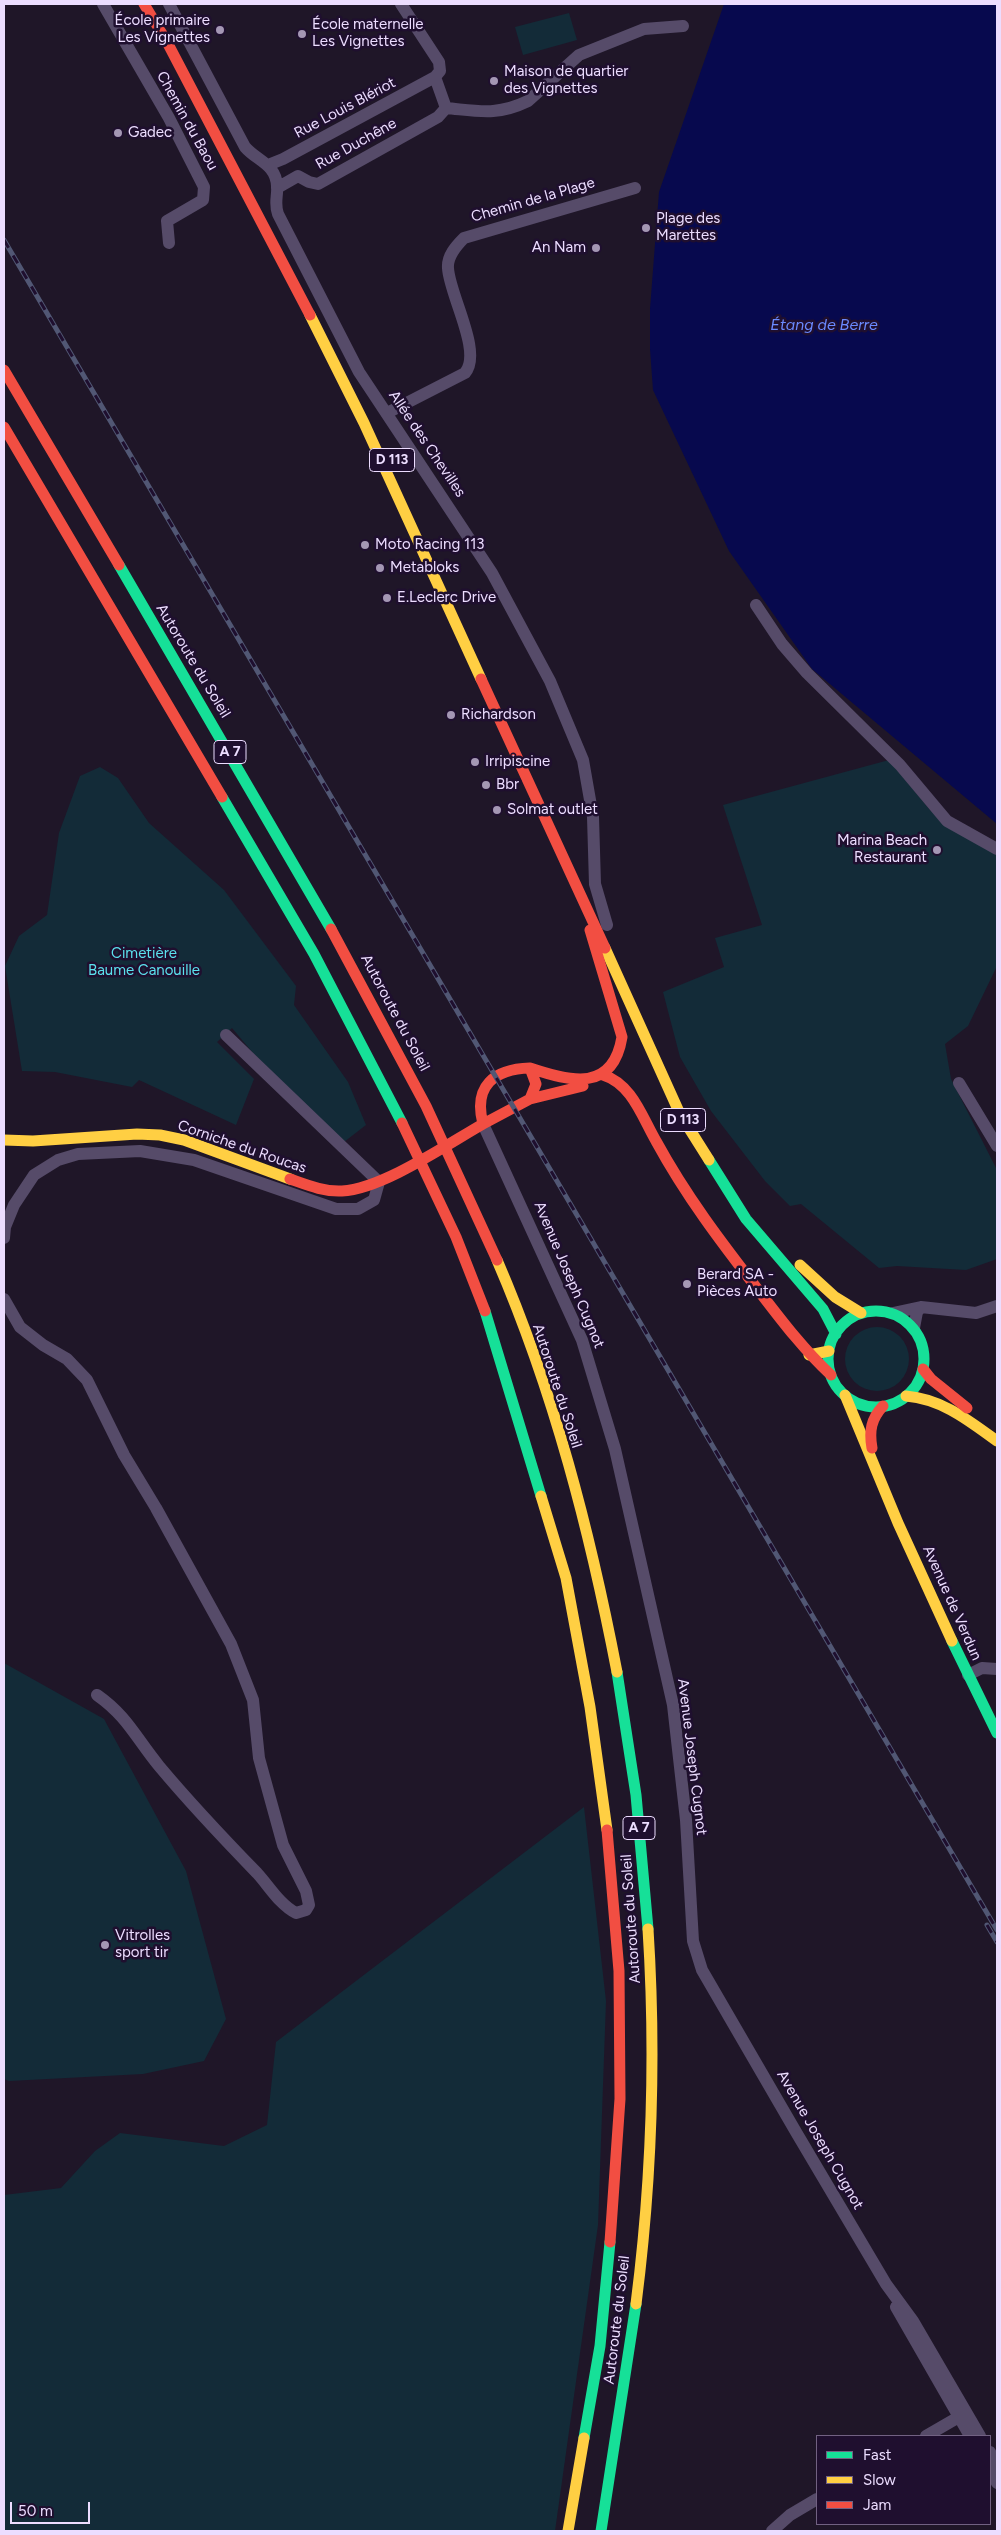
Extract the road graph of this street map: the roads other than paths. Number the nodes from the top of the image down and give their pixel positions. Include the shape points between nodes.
1 (103, 4) edge
2 (144, 4) edge
3 (158, 4) edge
4 (169, 4) edge
5 (401, 4) edge
6 (683, 26) dead end
7 (435, 77) junction
8 (446, 108) junction
9 (283, 159) junction
10 (243, 160) dead end
11 (268, 165) junction
12 (298, 176) junction
13 (277, 188) junction
14 (635, 188) dead end
15 (266, 203) dead end
16 (169, 243) dead end
17 (4, 370) edge
18 (386, 413) junction
19 (4, 427) edge
20 (756, 605) dead end
21 (997, 849) edge
22 (574, 880) junction
23 (607, 925) junction
24 (226, 1035) dead end
25 (530, 1068) junction
26 (603, 1075) junction
27 (959, 1083) dead end
28 (631, 1095) junction
29 (530, 1099) junction
30 (483, 1124) junction
31 (4, 1140) edge
32 (997, 1146) edge
33 (379, 1182) junction
34 (4, 1238) edge
35 (4, 1299) edge
36 (997, 1306) edge
37 (922, 1307) junction
38 (861, 1313) junction
39 (892, 1313) junction
40 (914, 1328) junction
41 (836, 1334) junction
42 (829, 1351) junction
43 (808, 1356) junction
44 (923, 1369) junction
45 (832, 1375) junction
46 (846, 1395) junction
47 (906, 1396) junction
48 (884, 1406) junction
49 (997, 1428) edge
50 (997, 1441) edge
51 (882, 1485) junction
52 (997, 1669) edge
53 (968, 1675) junction
54 (97, 1695) dead end
55 (997, 1733) edge
56 (962, 2415) junction
57 (928, 2435) edge
58 (970, 2435) edge
59 (979, 2435) edge
60 (991, 2454) edge
61 (997, 2465) edge
62 (991, 2472) edge
63 (997, 2484) edge
64 (816, 2501) edge
65 (568, 2531) edge
66 (601, 2531) edge
67 (772, 2531) edge

1 - 16 street, Chemin du Baou via 169,118 204,187 204,200 167,221
2 - 22 main road, D 113 via 288,271 359,414
3 - 10 main road
4 - 11 street via 245,147
5 - 7 street via 439,62 440,72
6 - 8 street via 644,29 579,55 528,101 518,106 500,112 480,113
7 - 8 street
7 - 9 street, Rue Louis Blériot
8 - 12 street, Rue Duchêne via 438,117 318,184
9 - 11 street, Rue Louis Blériot
9 - 12 street
11 - 13 street, Allée des Chevilles
12 - 13 street, Rue Duchêne
13 - 18 street, Allée des Chevilles via 275,206 278,214 359,372
14 - 18 street, Chemin de la Plage via 464,238 453,249 447,267 466,337 470,367 465,373
15 - 23 main road, D 113 via 374,419
17 - 66 main road, Autoroute du Soleil / A 7 via 336,936 447,1144 501,1268 545,1388 590,1544 623,1705 642,1843 651,1979 650,2120 644,2226 632,2338
18 - 23 street, Allée des Chevilles via 492,572 550,681 583,760 593,817 595,884
19 - 65 main road, Autoroute du Soleil / A 7 via 314,954 424,1165 489,1320 566,1578 590,1707 607,1826 618,1971 620,2099 600,2346
20 - 21 street via 806,673 900,766 947,821
22 - 26 main road via 622,1037 622,1051 617,1063
22 - 41 main road, D 113 via 680,1114 746,1219 823,1309
23 - 38 main road, D 113 via 695,1120 750,1206 805,1271 835,1297
24 - 33 street
25 - 26 main road via 567,1079
25 - 29 main road via 536,1082
25 - 30 main road via 517,1067 483,1086 478,1112
26 - 28 main road via 621,1082
27 - 32 street
28 - 29 main road, Corniche du Roucas via 601,1084 570,1087
28 - 43 main road via 704,1221
29 - 30 main road, Corniche du Roucas
30 - 33 main road, Corniche du Roucas
30 - 56 street, Avenue Joseph Cugnot via 582,1340 616,1449 673,1705 686,1820 693,1941 702,1970 886,2284 913,2321
31 - 33 main road, Corniche du Roucas via 160,1135 184,1140 315,1188 360,1190
33 - 34 street via 374,1200 358,1209 336,1209 194,1160 140,1151 78,1154 58,1160 34,1175 14,1204
35 - 54 street via 20,1327 68,1359 86,1380 124,1455 231,1644 253,1700 259,1758 283,1846 306,1891 309,1905 306,1910 296,1913 286,1908 186,1798 138,1741 129,1723
36 - 37 street via 976,1313
37 - 39 street
37 - 40 street via 917,1312
38 - 39 main road
38 - 41 main road via 842,1325
39 - 40 main road
40 - 44 main road via 921,1341
41 - 42 main road
42 - 43 main road
42 - 45 main road
43 - 45 main road
44 - 47 main road
44 - 49 main road via 931,1379
45 - 46 main road
46 - 48 main road via 863,1404
46 - 51 main road
47 - 48 main road
47 - 50 main road via 923,1396 946,1406
48 - 51 main road via 872,1420 869,1430
51 - 53 main road, Avenue de Verdun
52 - 53 street via 982,1668
53 - 55 main road, Avenue de Verdun
56 - 57 street
56 - 58 street, Avenue Joseph Cugnot
56 - 59 street, Avenue Joseph Cugnot
60 - 61 street
62 - 63 street
64 - 67 street via 790,2515

